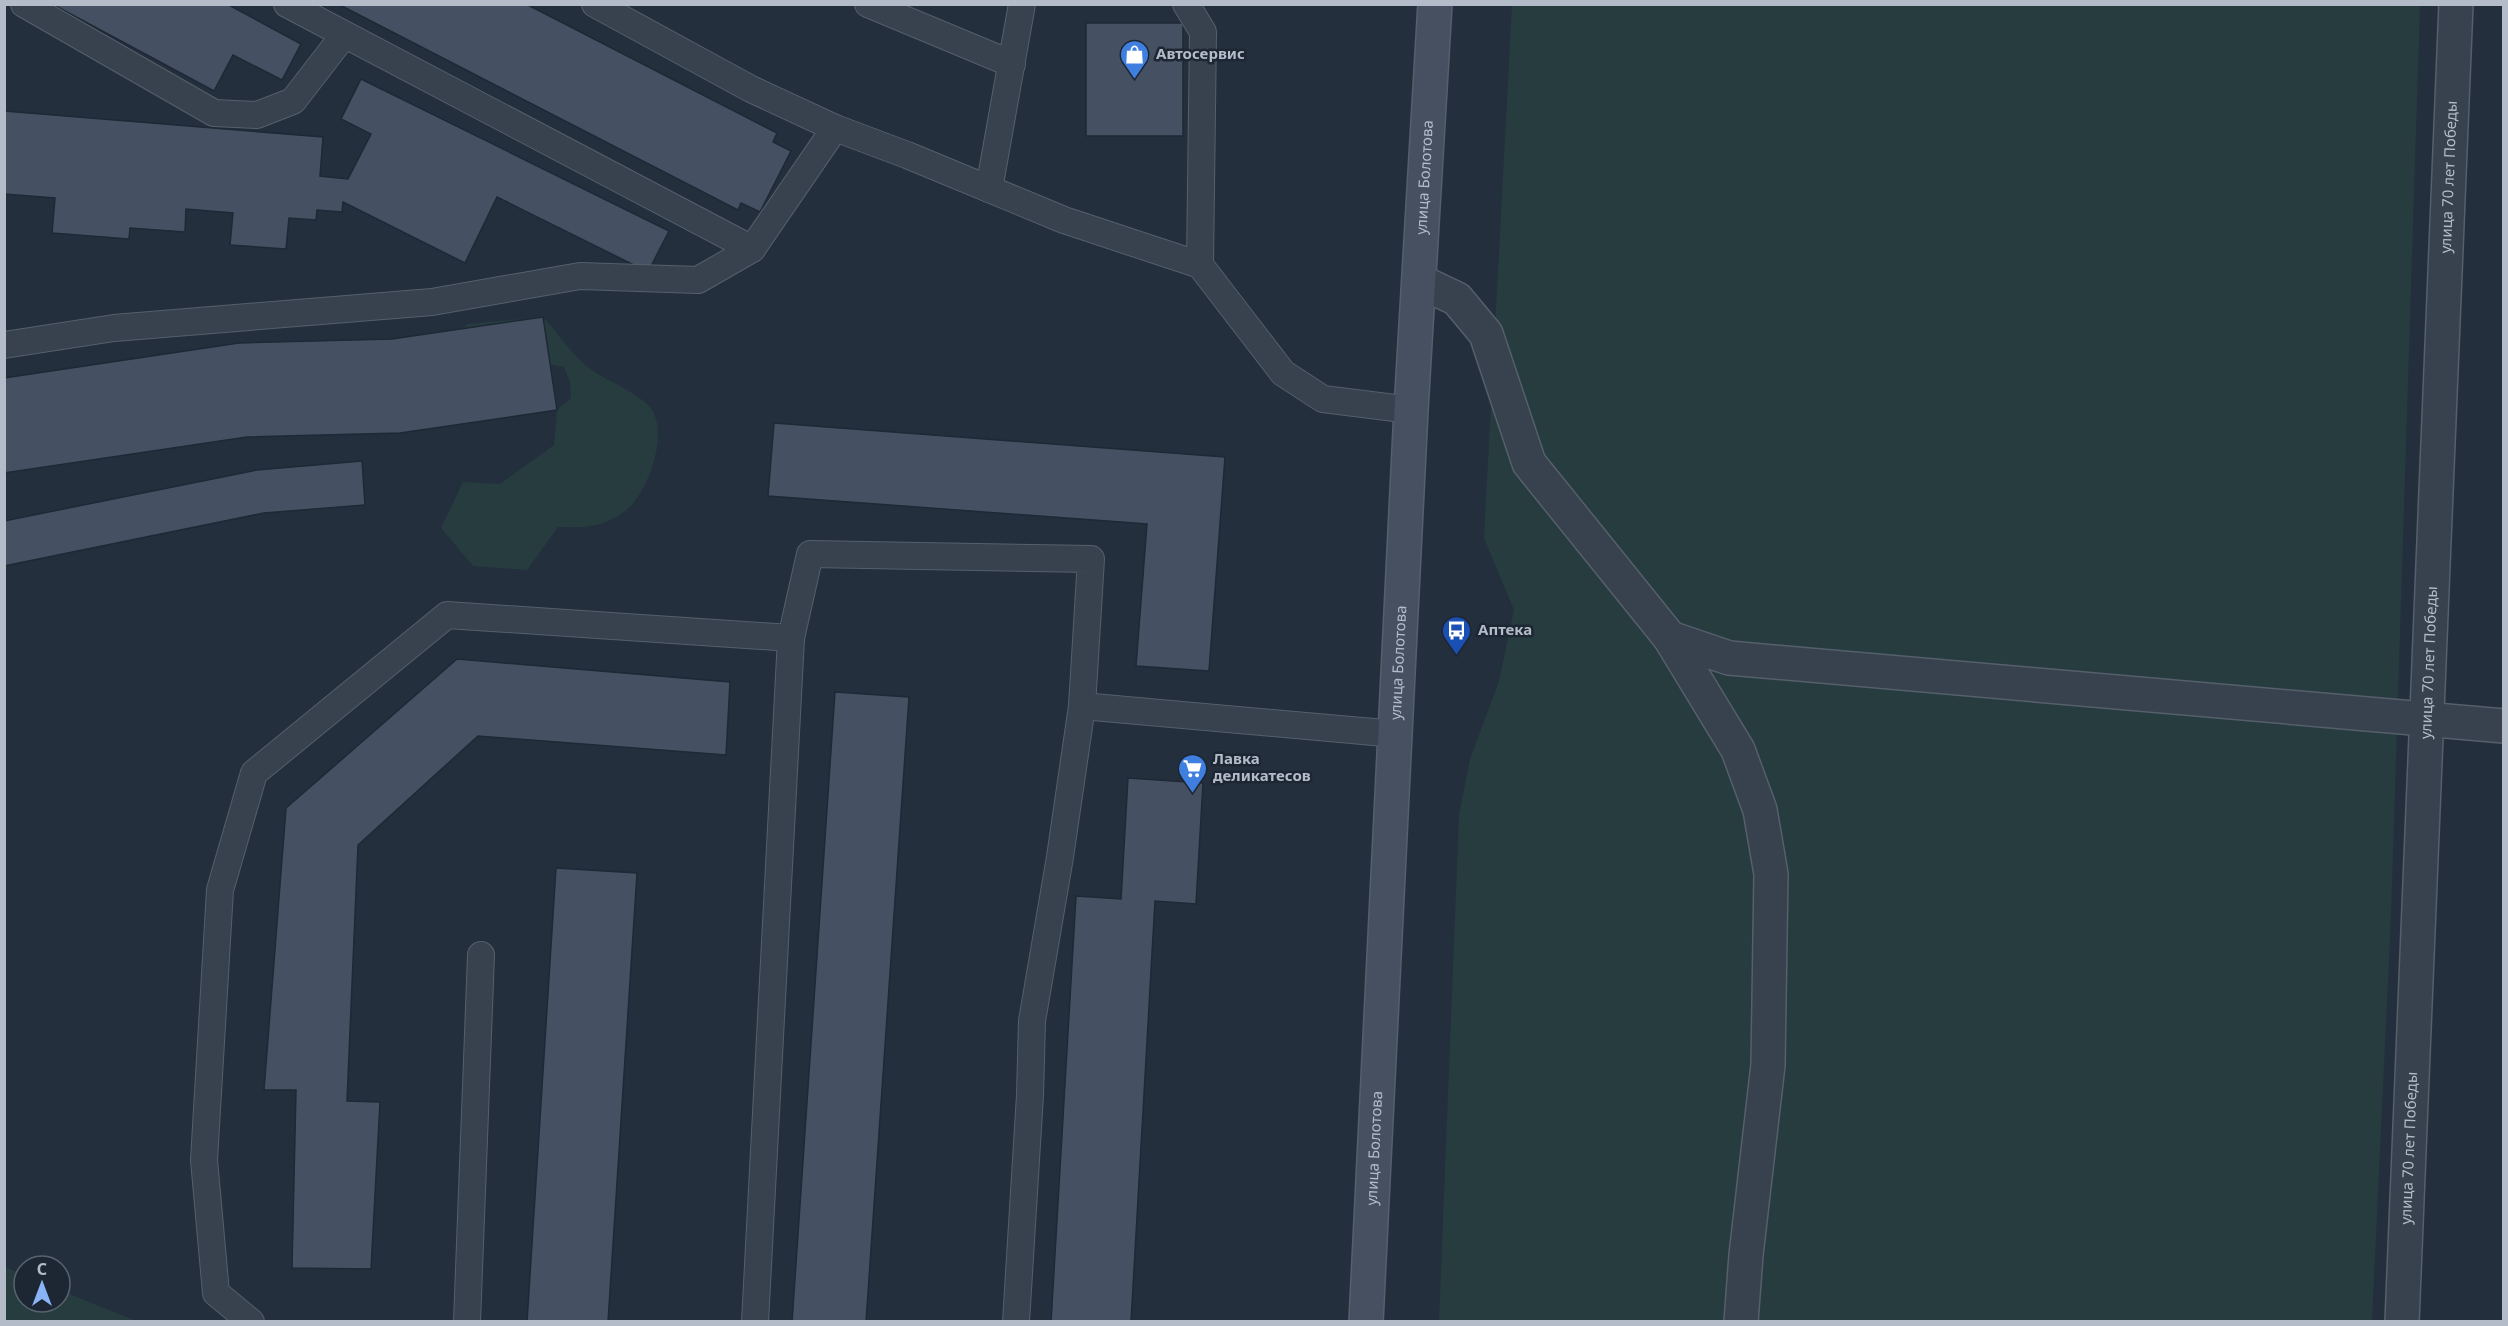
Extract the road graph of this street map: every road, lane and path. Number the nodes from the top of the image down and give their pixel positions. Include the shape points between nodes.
1 (24, 4) edge
2 (595, 4) edge
3 (868, 4) edge
4 (1022, 4) edge
5 (1186, 4) edge
6 (1435, 4) edge
7 (2456, 4) edge
8 (296, 7) edge
9 (344, 35) junction
10 (1012, 64) junction
11 (835, 128) junction
12 (989, 189) junction
13 (752, 249) junction
14 (1200, 265) junction
15 (1419, 281) junction
16 (4, 345) edge
17 (1411, 410) junction
18 (791, 638) junction
19 (1670, 638) junction
20 (1082, 706) junction
21 (2427, 719) junction
22 (2504, 726) edge
23 (1396, 734) junction
24 (481, 955) dead end
25 (251, 1322) edge
26 (467, 1322) edge
27 (755, 1322) edge
28 (1016, 1322) edge
29 (1366, 1322) edge
30 (1741, 1322) edge
31 (2402, 1322) edge

1 - 9 lane via 214,113 257,115 293,101
2 - 11 lane via 751,88
3 - 10 lane
4 - 10 lane
5 - 14 lane via 1203,32
6 - 15 main road, улица Болотова
7 - 21 street, улица 70 лет Победы
8 - 9 lane
9 - 13 lane
10 - 12 lane
11 - 12 lane
11 - 13 lane
12 - 14 lane via 1064,220
13 - 16 lane via 698,279 580,276 432,302 114,328
14 - 17 lane via 1283,373 1323,399
15 - 17 main road, улица Болотова
15 - 19 street via 1457,299 1486,334 1529,463
17 - 23 main road, улица Болотова
18 - 20 lane via 810,554 1091,559
18 - 25 lane via 447,615 254,773 220,890 204,1160 216,1293
18 - 27 lane
19 - 21 street via 1729,658
19 - 30 street via 1738,750 1760,810 1771,874 1768,1065
20 - 23 lane
20 - 28 lane via 1032,1021
21 - 22 street
21 - 31 street, улица 70 лет Победы
23 - 29 main road, улица Болотова
24 - 26 lane

